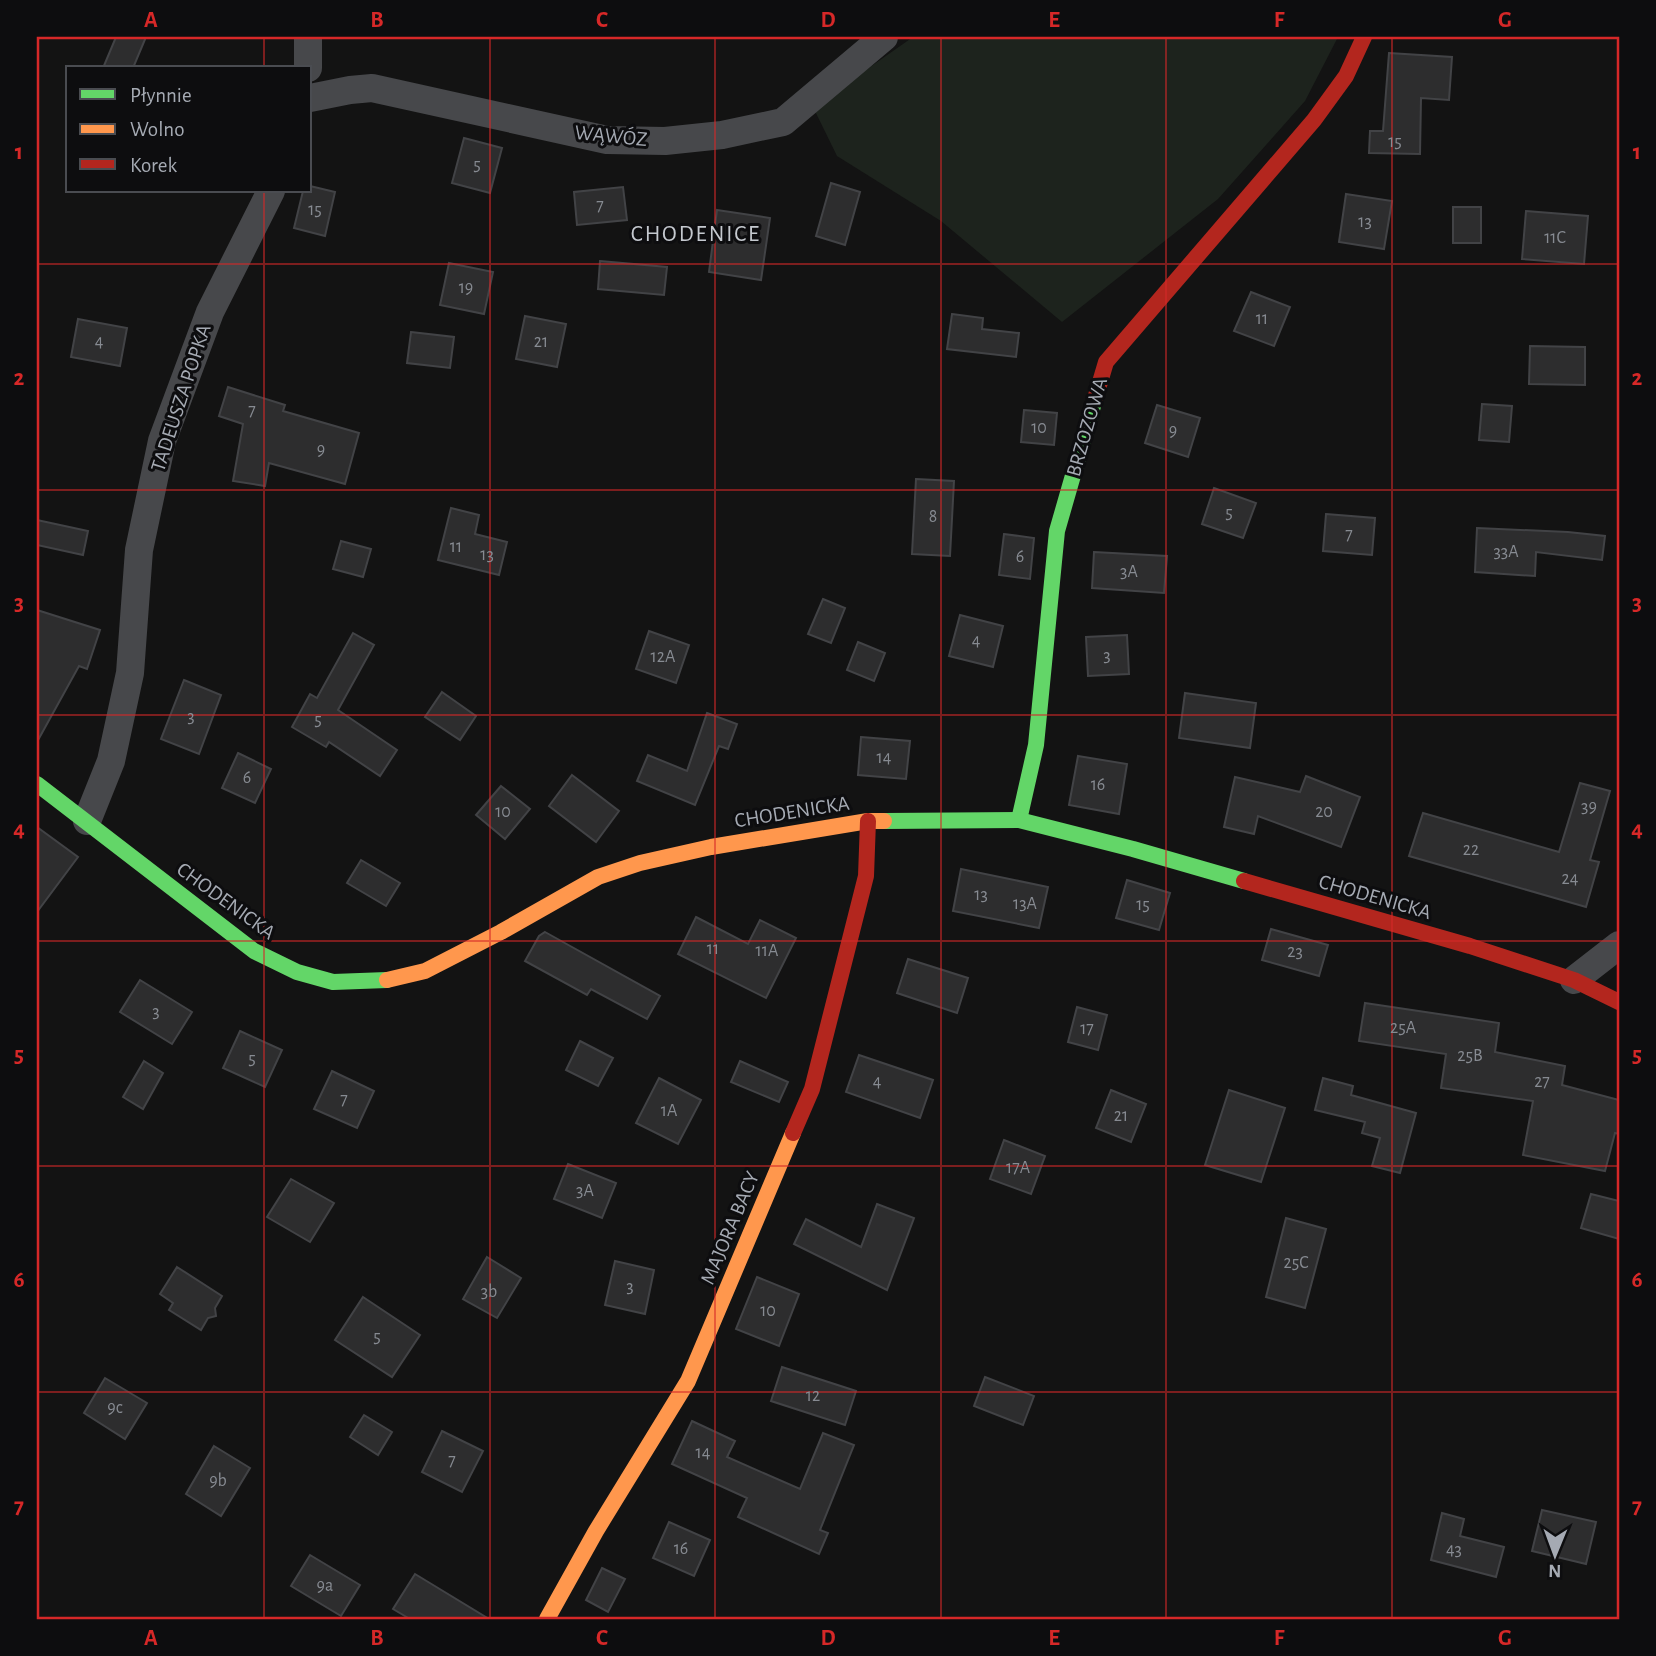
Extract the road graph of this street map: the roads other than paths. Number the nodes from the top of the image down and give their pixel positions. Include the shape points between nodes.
1 (308, 37) edge
2 (884, 37) edge
3 (1364, 37) edge
4 (308, 66) edge
5 (312, 98) edge
6 (270, 192) edge
7 (37, 784) edge
8 (1019, 820) junction
9 (87, 821) junction
10 (868, 821) junction
11 (1619, 944) edge
12 (1574, 980) junction
13 (1619, 1002) edge
14 (547, 1619) edge

1 - 4 street
2 - 5 street, WĄWÓZ via 783,122 722,135 665,141 607,140 372,88
3 - 8 street, BRZOZOWA via 1346,76 1314,120 1106,362 1057,531 1036,745
6 - 9 street, TADEUSZA POPKA via 210,312 162,441 139,550 130,673 111,761
7 - 9 street, CHODENICKA
8 - 10 street, CHODENICKA
8 - 12 street, CHODENICKA via 1457,942
9 - 10 street, CHODENICKA via 254,951 297,972 333,982 383,981 425,971 598,877 640,863 711,846
10 - 14 street, MAJORA BACY via 866,876 812,1089 688,1381
11 - 12 street
12 - 13 street, CHODENICKA

